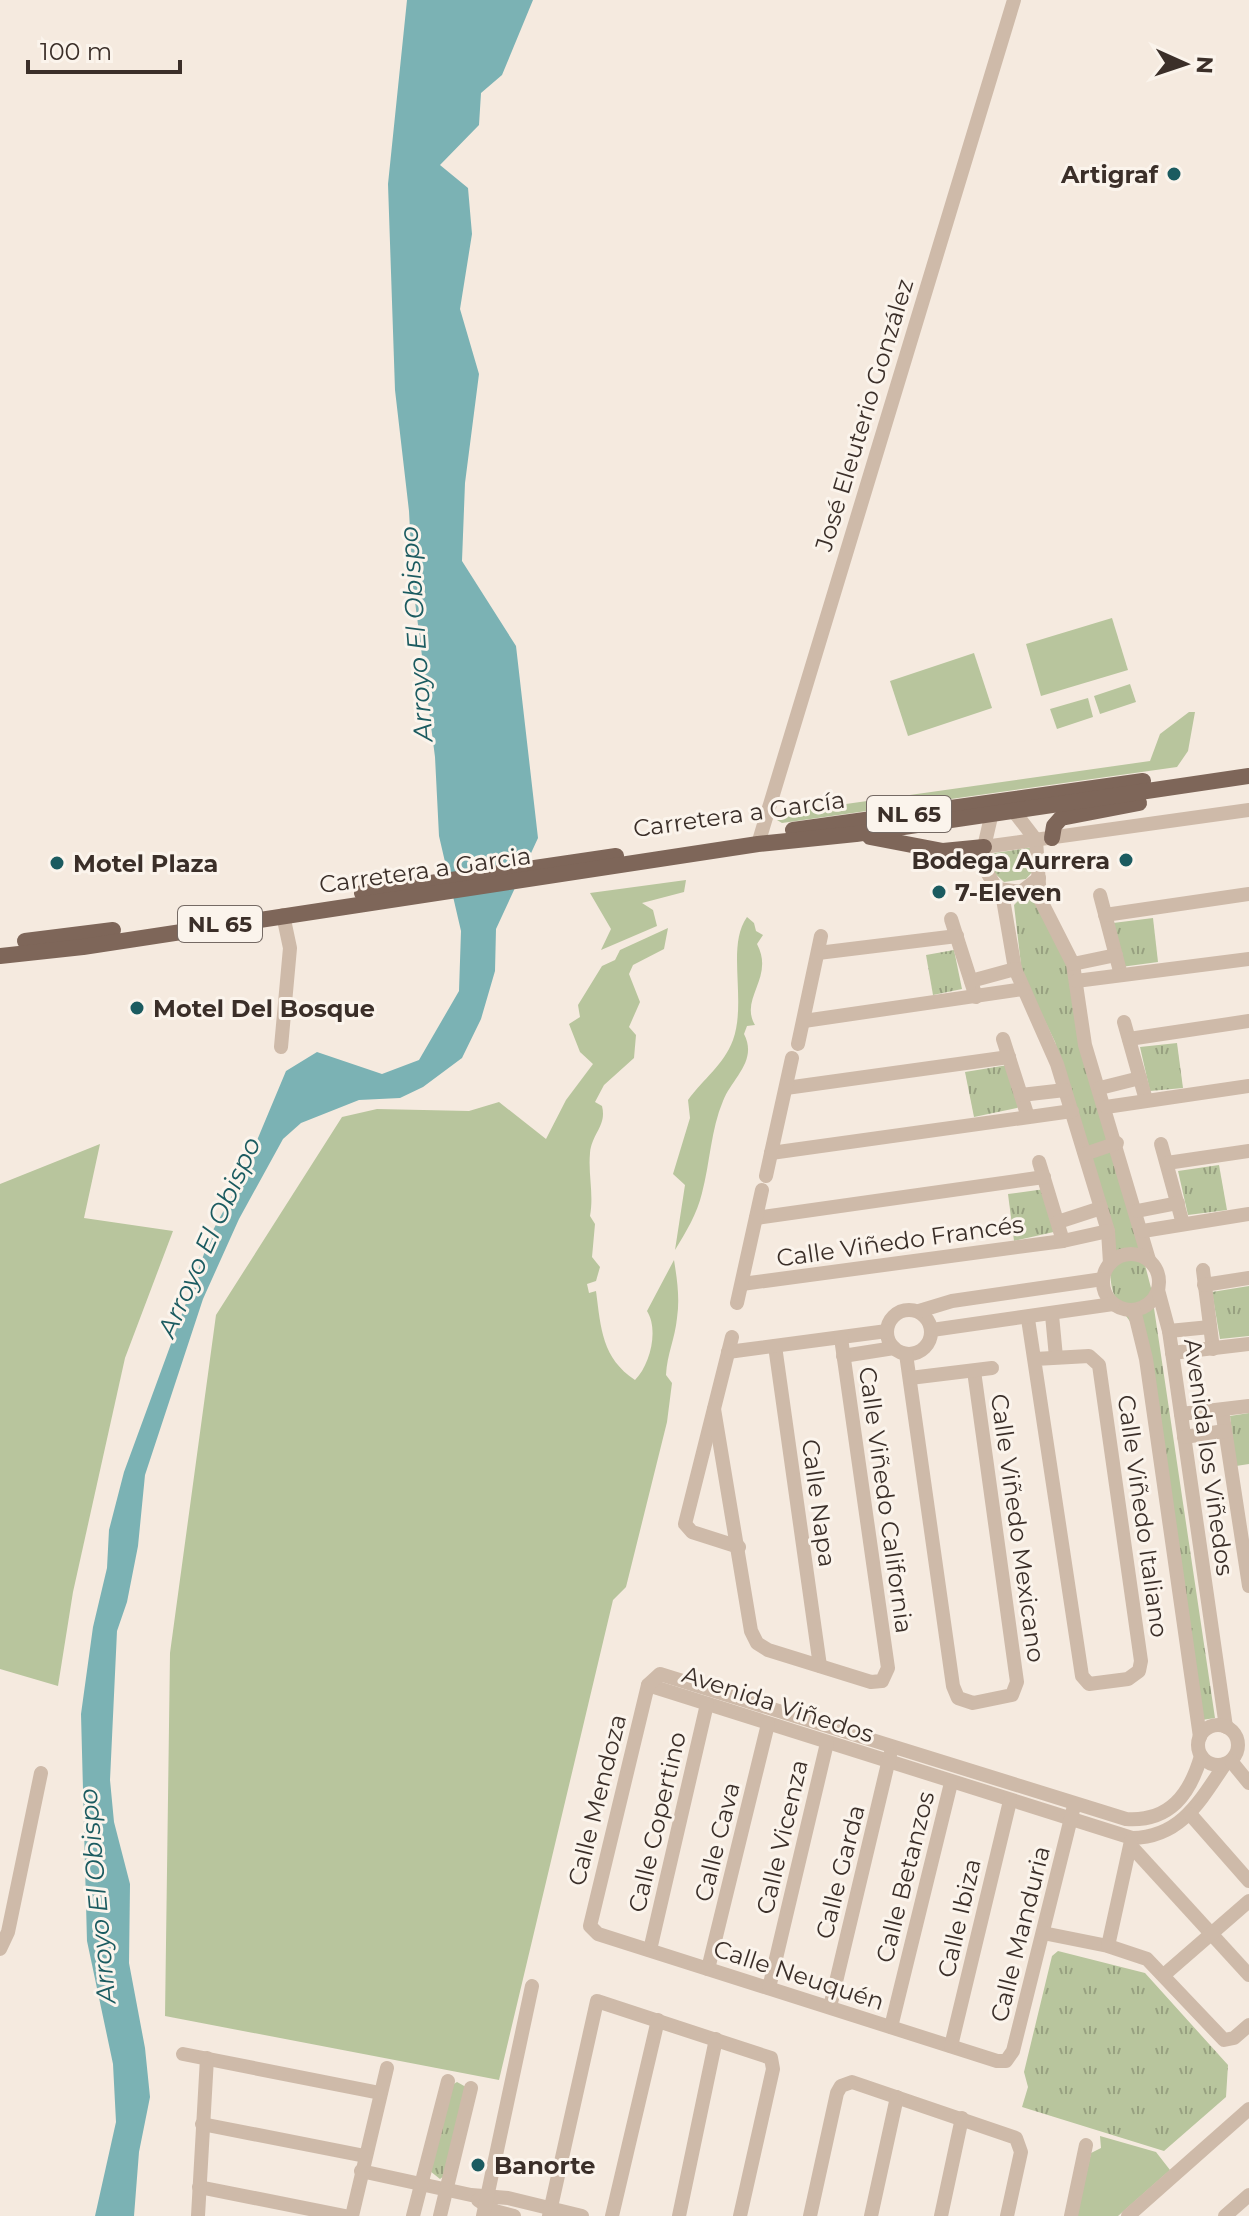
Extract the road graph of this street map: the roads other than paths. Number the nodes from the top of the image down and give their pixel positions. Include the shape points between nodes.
1 (1014, 0) edge
2 (1249, 765) edge
3 (1249, 776) edge
4 (1163, 789) junction
5 (1002, 808) junction
6 (1249, 810) edge
7 (856, 834) junction
8 (760, 839) junction
9 (1044, 839) junction
10 (984, 847) junction
11 (571, 868) joint
12 (1039, 878) junction
13 (440, 887) junction
14 (998, 889) junction
15 (1249, 894) edge
16 (1100, 895) dead end
17 (283, 915) junction
18 (1105, 915) junction
19 (951, 919) dead end
20 (821, 936) dead end
21 (957, 936) junction
22 (0, 945) edge
23 (818, 953) junction
24 (1116, 955) junction
25 (0, 956) edge
26 (1249, 959) edge
27 (1073, 964) junction
28 (1015, 969) junction
29 (1121, 975) junction
30 (971, 981) junction
31 (1076, 981) junction
32 (1023, 989) junction
33 (976, 997) junction
34 (804, 1021) junction
35 (1249, 1021) edge
36 (1124, 1022) dead end
37 (1003, 1039) dead end
38 (1129, 1039) junction
39 (281, 1047) dead end
40 (1009, 1057) junction
41 (1140, 1078) junction
42 (1249, 1086) edge
43 (786, 1088) junction
44 (1100, 1088) junction
45 (1065, 1090) junction
46 (1021, 1095) junction
47 (1146, 1100) junction
48 (1106, 1107) junction
49 (1072, 1111) junction
50 (1028, 1117) junction
51 (1117, 1143) junction
52 (1161, 1144) dead end
53 (1249, 1151) edge
54 (771, 1153) junction
55 (1085, 1154) junction
56 (1039, 1162) dead end
57 (1167, 1163) junction
58 (1045, 1182) junction
59 (1178, 1203) junction
60 (1101, 1208) junction
61 (1137, 1211) junction
62 (1249, 1214) edge
63 (756, 1218) junction
64 (1058, 1222) junction
65 (1183, 1224) junction
66 (1108, 1231) junction
67 (1143, 1231) junction
68 (1063, 1241) junction
69 (1149, 1260) junction
70 (1110, 1263) junction
71 (1249, 1278) edge
72 (1103, 1279) junction
73 (742, 1284) junction
74 (1158, 1290) junction
75 (1000, 1294) junction
76 (737, 1303) dead end
77 (1113, 1304) junction
78 (1134, 1310) junction
79 (919, 1311) junction
80 (1052, 1315) junction
81 (1028, 1319) junction
82 (1004, 1322) junction
83 (1210, 1327) junction
84 (932, 1330) junction
85 (887, 1331) junction
86 (1169, 1331) junction
87 (841, 1338) junction
88 (1249, 1344) edge
89 (775, 1346) junction
90 (1213, 1349) junction
91 (906, 1351) junction
92 (1172, 1353) junction
93 (843, 1356) junction
94 (1056, 1357) junction
95 (1035, 1359) junction
96 (992, 1368) dead end
97 (974, 1371) junction
98 (917, 1377) junction
99 (1249, 1406) edge
100 (714, 1409) junction
101 (1222, 1410) junction
102 (1181, 1414) junction
103 (1225, 1431) junction
104 (1184, 1437) junction
105 (1249, 1472) edge
106 (1232, 1474) junction
107 (1193, 1498) junction
108 (1166, 1500) junction
109 (1245, 1536) edge
110 (739, 1547) junction
111 (1249, 1586) edge
112 (1207, 1599) junction
113 (1180, 1605) junction
114 (820, 1666) junction
115 (648, 1685) junction
116 (707, 1704) junction
117 (768, 1724) junction
118 (1226, 1727) junction
119 (1200, 1737) junction
120 (1243, 1740) edge
121 (827, 1743) junction
122 (891, 1746) junction
123 (1201, 1756) junction
124 (889, 1763) junction
125 (1228, 1763) junction
126 (41, 1773) dead end
127 (951, 1783) junction
128 (1249, 1783) edge
129 (1010, 1801) junction
130 (1072, 1813) junction
131 (1190, 1814) junction
132 (1131, 1842) junction
133 (1249, 1881) edge
134 (1249, 1901) edge
135 (590, 1926) joint
136 (1043, 1933) junction
137 (1212, 1934) junction
138 (1108, 1946) junction
139 (0, 1949) edge
140 (650, 1950) junction
141 (708, 1969) junction
142 (1165, 1974) junction
143 (1249, 1975) edge
144 (532, 1986) dead end
145 (769, 1988) junction
146 (830, 2007) junction
147 (658, 2020) junction
148 (1249, 2025) edge
149 (891, 2027) junction
150 (716, 2039) junction
151 (951, 2046) junction
152 (183, 2054) dead end
153 (207, 2058) junction
154 (997, 2061) joint
155 (387, 2068) dead end
156 (448, 2081) dead end
157 (471, 2088) dead end
158 (380, 2093) junction
159 (897, 2097) junction
160 (1249, 2109) edge
161 (962, 2118) junction
162 (202, 2124) junction
163 (1086, 2145) dead end
164 (363, 2164) junction
165 (421, 2183) junction
166 (199, 2187) junction
167 (446, 2189) junction
168 (1249, 2195) edge
169 (485, 2205) edge
170 (264, 2209) edge
171 (550, 2212) edge
172 (198, 2216) edge
173 (345, 2216) edge
174 (352, 2216) edge
175 (413, 2216) edge
176 (440, 2216) edge
177 (514, 2216) edge
178 (582, 2216) edge
179 (612, 2216) edge
180 (679, 2216) edge
181 (740, 2216) edge
182 (810, 2216) edge
183 (871, 2216) edge
184 (941, 2216) edge
185 (1007, 2216) edge
186 (1071, 2216) edge
187 (1128, 2216) edge
188 (1225, 2216) edge

1 - 8 street, José Eleuterio González
2 - 5 main road, Carretera a García / NL 65
3 - 4 main road, Carretera a García / NL 65
4 - 5 main road, Carretera a García / NL 65
4 - 9 main road via 1149,800 1061,818
5 - 7 main road, Carretera a García / NL 65
5 - 8 main road, Carretera a García / NL 65
5 - 9 street
5 - 10 street
6 - 9 street
7 - 8 main road, NL 65
7 - 10 main road via 943,851
8 - 11 main road, Carretera a García / NL 65
9 - 10 street
9 - 12 street
10 - 14 street via 985,869
11 - 13 main road, Carretera a Garcia / NL 65
12 - 14 street via 1021,892
12 - 27 street via 1040,899
13 - 17 main road, Carretera a Garcia / NL 65
13 - 22 main road, Carretera a Garcia / NL 65
14 - 28 street
15 - 18 street
16 - 18 street
17 - 25 main road, Carretera a Garcia / NL 65
17 - 39 street via 290,948
18 - 24 street
19 - 21 street
20 - 23 street, Calle Viñedo Francés
21 - 23 street
21 - 30 street
23 - 34 street, Calle Viñedo Francés
24 - 27 street
24 - 29 street
26 - 29 street
27 - 31 street
28 - 30 street
28 - 32 street
29 - 31 street
30 - 33 street
31 - 44 street via 1085,1045
32 - 33 street
32 - 45 street
33 - 34 street
34 - 43 street, Calle Viñedo Francés
35 - 38 street
36 - 38 street
37 - 40 street
38 - 41 street
40 - 43 street
40 - 46 street
41 - 44 street
41 - 47 street
42 - 47 street
43 - 54 street, Calle Viñedo Francés
44 - 48 street
45 - 46 street
45 - 49 street
46 - 50 street
47 - 48 street
48 - 51 street
49 - 50 street
49 - 55 street
50 - 54 street
51 - 55 street
51 - 61 street
52 - 57 street
53 - 57 street
54 - 63 street, Calle Viñedo Francés
55 - 60 street
56 - 58 street
57 - 59 street
58 - 63 street, Calle Viñedo Francés
58 - 64 street, Calle Viñedo Francés
59 - 61 street
59 - 65 street
60 - 64 street, Calle Viñedo Francés
60 - 66 street
61 - 67 street
62 - 65 street
63 - 73 street, Calle Viñedo Francés
64 - 68 street, Calle Viñedo Francés
65 - 67 street
66 - 68 street, Calle Viñedo Francés
66 - 70 street
67 - 69 street
68 - 73 street, Calle Viñedo Francés
69 - 70 street via 1126,1254
69 - 74 street via 1158,1274
70 - 72 street
71 - 83 street via 1203,1278
72 - 75 street
72 - 77 street
73 - 76 street, Calle Viñedo Francés
74 - 78 street via 1146,1306
74 - 86 street, Avenida los Viñedos
75 - 79 street
75 - 82 street
77 - 78 street
77 - 80 street
78 - 108 street, Avenida los Viñedos
79 - 84 street
79 - 85 street via 900,1311
80 - 81 street
80 - 94 street
81 - 82 street
81 - 95 street, Calle Viñedo Italiano
82 - 84 street
83 - 86 street
83 - 90 street
84 - 91 street via 928,1343
85 - 87 street
85 - 91 street
86 - 92 street, Avenida los Viñedos
87 - 89 street
87 - 93 street, Calle Viñedo California
88 - 90 street
89 - 100 street via 730,1344
89 - 114 street, Calle Napa
90 - 92 street
91 - 93 street
91 - 98 street, Calle Viñedo Mexicano
92 - 102 street, Avenida los Viñedos
93 - 114 street, Calle Viñedo California via 888,1668 876,1683
94 - 95 street, Calle Viñedo Italiano
94 - 95 street, Calle Viñedo Italiano via 1089,1356 1099,1365 1141,1661 1139,1671 1128,1679 1089,1684 1082,1676
96 - 97 street
97 - 98 street, Calle Viñedo Mexicano
97 - 98 street, Calle Viñedo Mexicano via 1017,1682 1012,1695 973,1703 958,1698 953,1686
99 - 101 street
100 - 110 street
100 - 110 street via 685,1524 692,1532
101 - 102 street
101 - 103 street
102 - 104 street, Avenida los Viñedos
103 - 104 street
103 - 106 street
104 - 107 street, Avenida los Viñedos
105 - 106 street
106 - 109 street
107 - 108 street via 1183,1504
107 - 112 street, Avenida los Viñedos
108 - 113 street, Avenida los Viñedos
109 - 111 street
110 - 114 street via 757,1643
112 - 113 street via 1191,1592
112 - 118 street, Avenida los Viñedos
113 - 119 street, Avenida los Viñedos
115 - 116 street, Avenida Viñedos
115 - 122 street, Avenida Viñedos via 657,1675 670,1675
115 - 135 street, Calle Mendoza
116 - 117 street, Avenida Viñedos
116 - 140 street, Calle Copertino
117 - 121 street, Avenida Viñedos
117 - 141 street, Calle Cava
118 - 119 street via 1208,1728
118 - 120 street
119 - 123 street
120 - 125 street
121 - 124 street, Avenida Viñedos
121 - 145 street, Calle Vicenza
122 - 124 street, Calle Garda
122 - 130 street, Avenida Viñedos
123 - 125 street via 1211,1764
123 - 130 street, Avenida Viñedos via 1180,1801 1161,1814 1126,1819
124 - 127 street, Avenida Viñedos
124 - 146 street, Calle Garda
125 - 128 street
125 - 131 street
126 - 139 street
127 - 129 street, Avenida Viñedos
127 - 149 street, Calle Betanzos
129 - 130 street, Avenida Viñedos
129 - 151 street, Calle Ibiza
130 - 132 street, Avenida Viñedos
130 - 136 street, Calle Manduria
131 - 132 street via 1163,1832
131 - 133 street
132 - 137 street
132 - 138 street
134 - 137 street
135 - 140 street, Calle Neuquén via 598,1934
136 - 138 street
136 - 154 street, Calle Manduria via 1012,2055
137 - 142 street
137 - 143 street
138 - 142 street via 1147,1959
140 - 141 street, Calle Neuquén
141 - 145 street, Calle Neuquén
142 - 148 street via 1224,2040
144 - 169 street
145 - 146 street, Calle Neuquén
146 - 149 street, Calle Neuquén
147 - 150 street
147 - 171 street via 597,2001
147 - 179 street
149 - 151 street, Calle Neuquén
150 - 180 street
150 - 181 street via 764,2054 773,2069
151 - 154 street, Calle Neuquén
152 - 153 street
153 - 158 street
153 - 162 street
155 - 158 street
156 - 165 street
157 - 167 street
158 - 164 street
159 - 161 street
159 - 182 street via 852,2082 841,2086
159 - 183 street
160 - 187 street
161 - 184 street
161 - 185 street via 1020,2141
162 - 164 street
162 - 166 street
163 - 186 street
164 - 165 street
164 - 174 street
165 - 167 street
165 - 175 street
166 - 170 street
166 - 172 street
167 - 169 street
167 - 176 street
168 - 188 street
169 - 171 street
169 - 177 street
170 - 173 street
171 - 178 street

